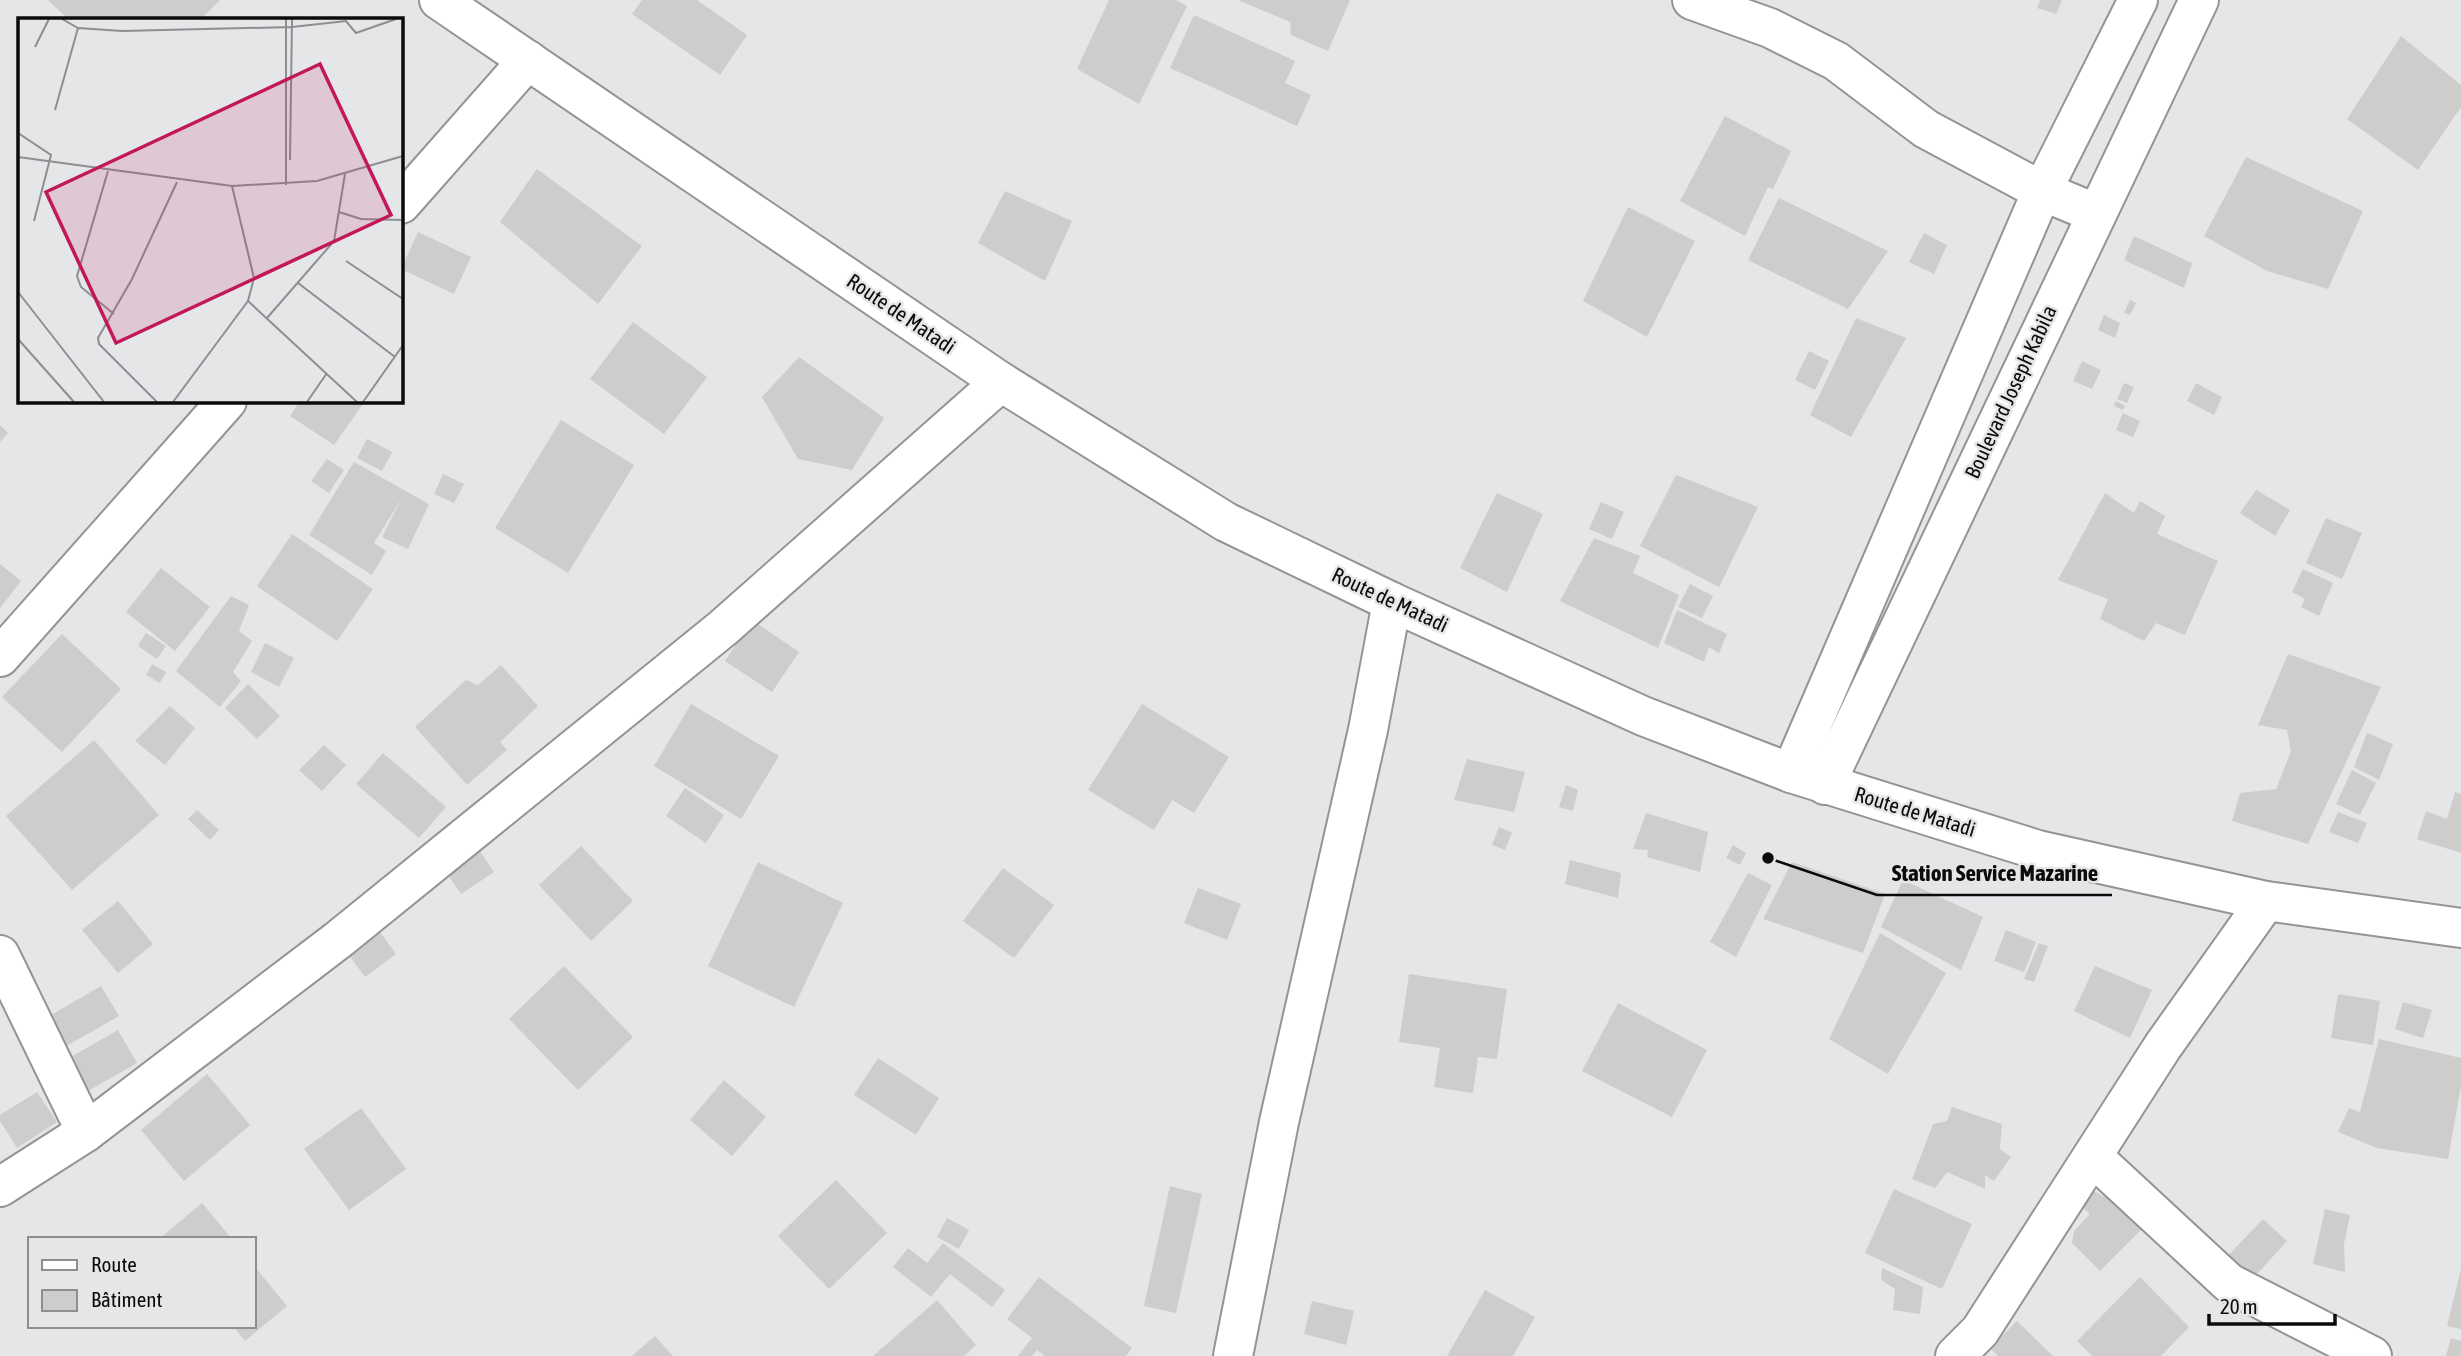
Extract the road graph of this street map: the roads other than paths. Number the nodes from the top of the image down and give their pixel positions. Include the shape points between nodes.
1 (439, 0) edge
2 (1692, 0) edge
3 (2138, 0) edge
4 (2199, 0) edge
5 (528, 60) junction
6 (2042, 191) junction
7 (402, 203) edge
8 (2095, 213) junction
9 (1001, 382) junction
10 (226, 402) edge
11 (1392, 602) junction
12 (0, 657) edge
13 (1808, 779) junction
14 (2266, 901) junction
15 (2461, 928) edge
16 (0, 954) edge
17 (86, 1132) junction
18 (2093, 1157) junction
19 (0, 1187) edge
20 (2360, 1354) edge
21 (1233, 1356) edge
22 (1955, 1356) edge

1 - 5 main road, Route de Matadi
2 - 6 main road via 1770,27 1836,61 1926,130
3 - 6 main road
4 - 8 main road, Boulevard Joseph Kabila
5 - 7 main road
5 - 9 main road, Route de Matadi
6 - 8 main road
6 - 13 main road
8 - 13 main road, Boulevard Joseph Kabila
9 - 11 main road, Route de Matadi via 1226,522
9 - 17 main road via 723,628 338,940
10 - 12 main road
11 - 13 main road, Route de Matadi via 1643,716
11 - 21 main road
13 - 14 main road, Route de Matadi via 2038,850
14 - 15 main road, Route de Matadi
14 - 18 main road via 2163,1046
16 - 17 main road
17 - 19 main road
18 - 20 main road via 2229,1283
18 - 22 main road via 1980,1331

